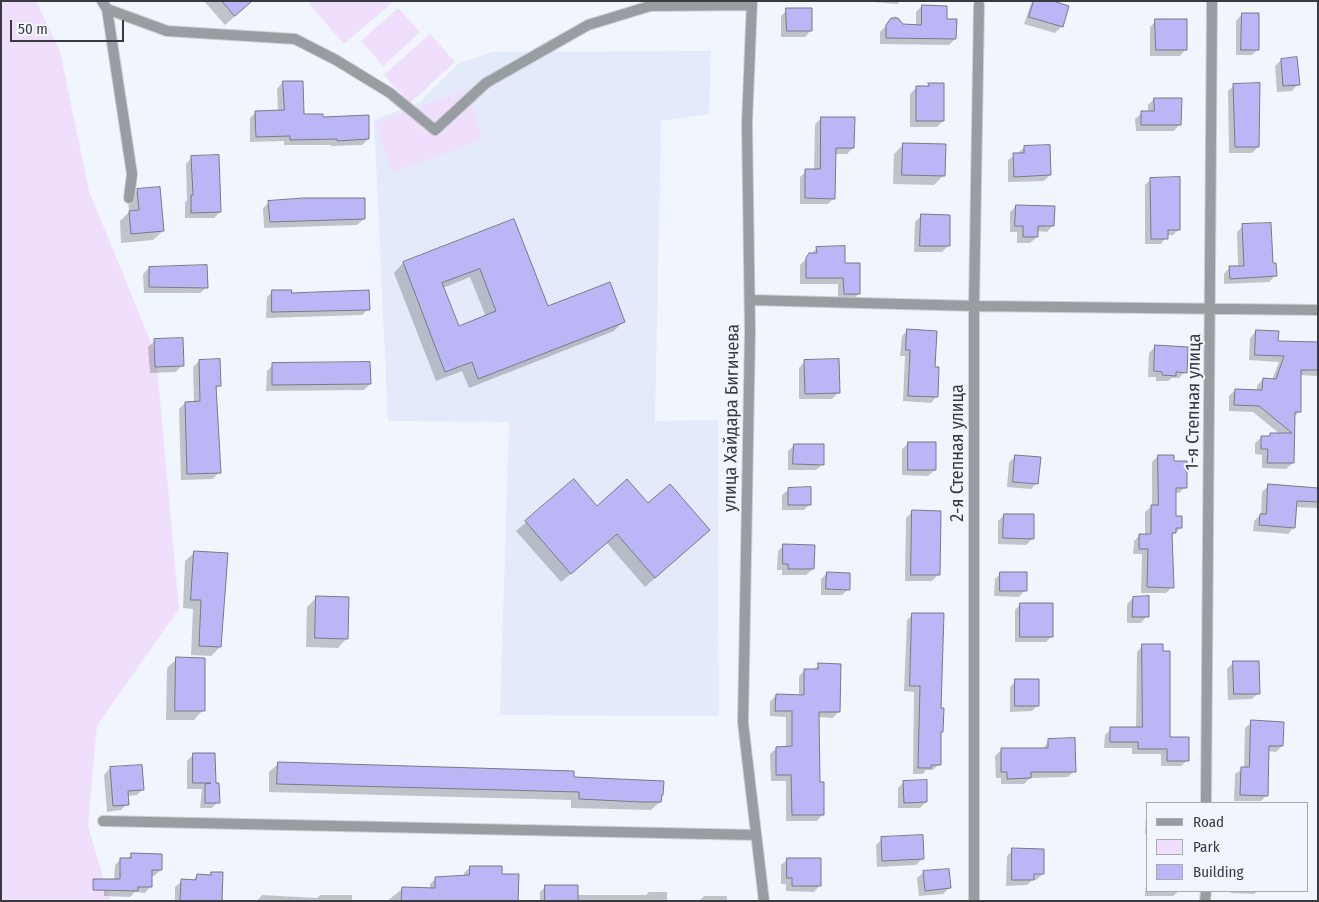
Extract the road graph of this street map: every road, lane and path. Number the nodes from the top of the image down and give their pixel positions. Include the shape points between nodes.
1 (1212, 1) edge
2 (751, 3) edge
3 (105, 5) edge
4 (979, 5) dead end
5 (129, 198) dead end
6 (750, 300) junction
7 (974, 306) junction
8 (1211, 310) junction
9 (1318, 310) edge
10 (1206, 802) edge
11 (103, 821) dead end
12 (756, 835) junction
13 (764, 901) edge
14 (974, 901) edge

1 - 8 street, 1-я Степная улица
2 - 3 street via 650,6 588,25 486,83 435,130 390,94 295,39 167,31
2 - 6 street, улица Хайдара Бигичева via 747,123
3 - 5 street via 132,174
4 - 7 street, 2-я Степная улица
6 - 7 street
6 - 12 street, улица Хайдара Бигичева via 743,723
7 - 8 street
7 - 14 street, 2-я Степная улица
8 - 9 street
8 - 10 street, 1-я Степная улица
11 - 12 street
12 - 13 street, улица Хайдара Бигичева

